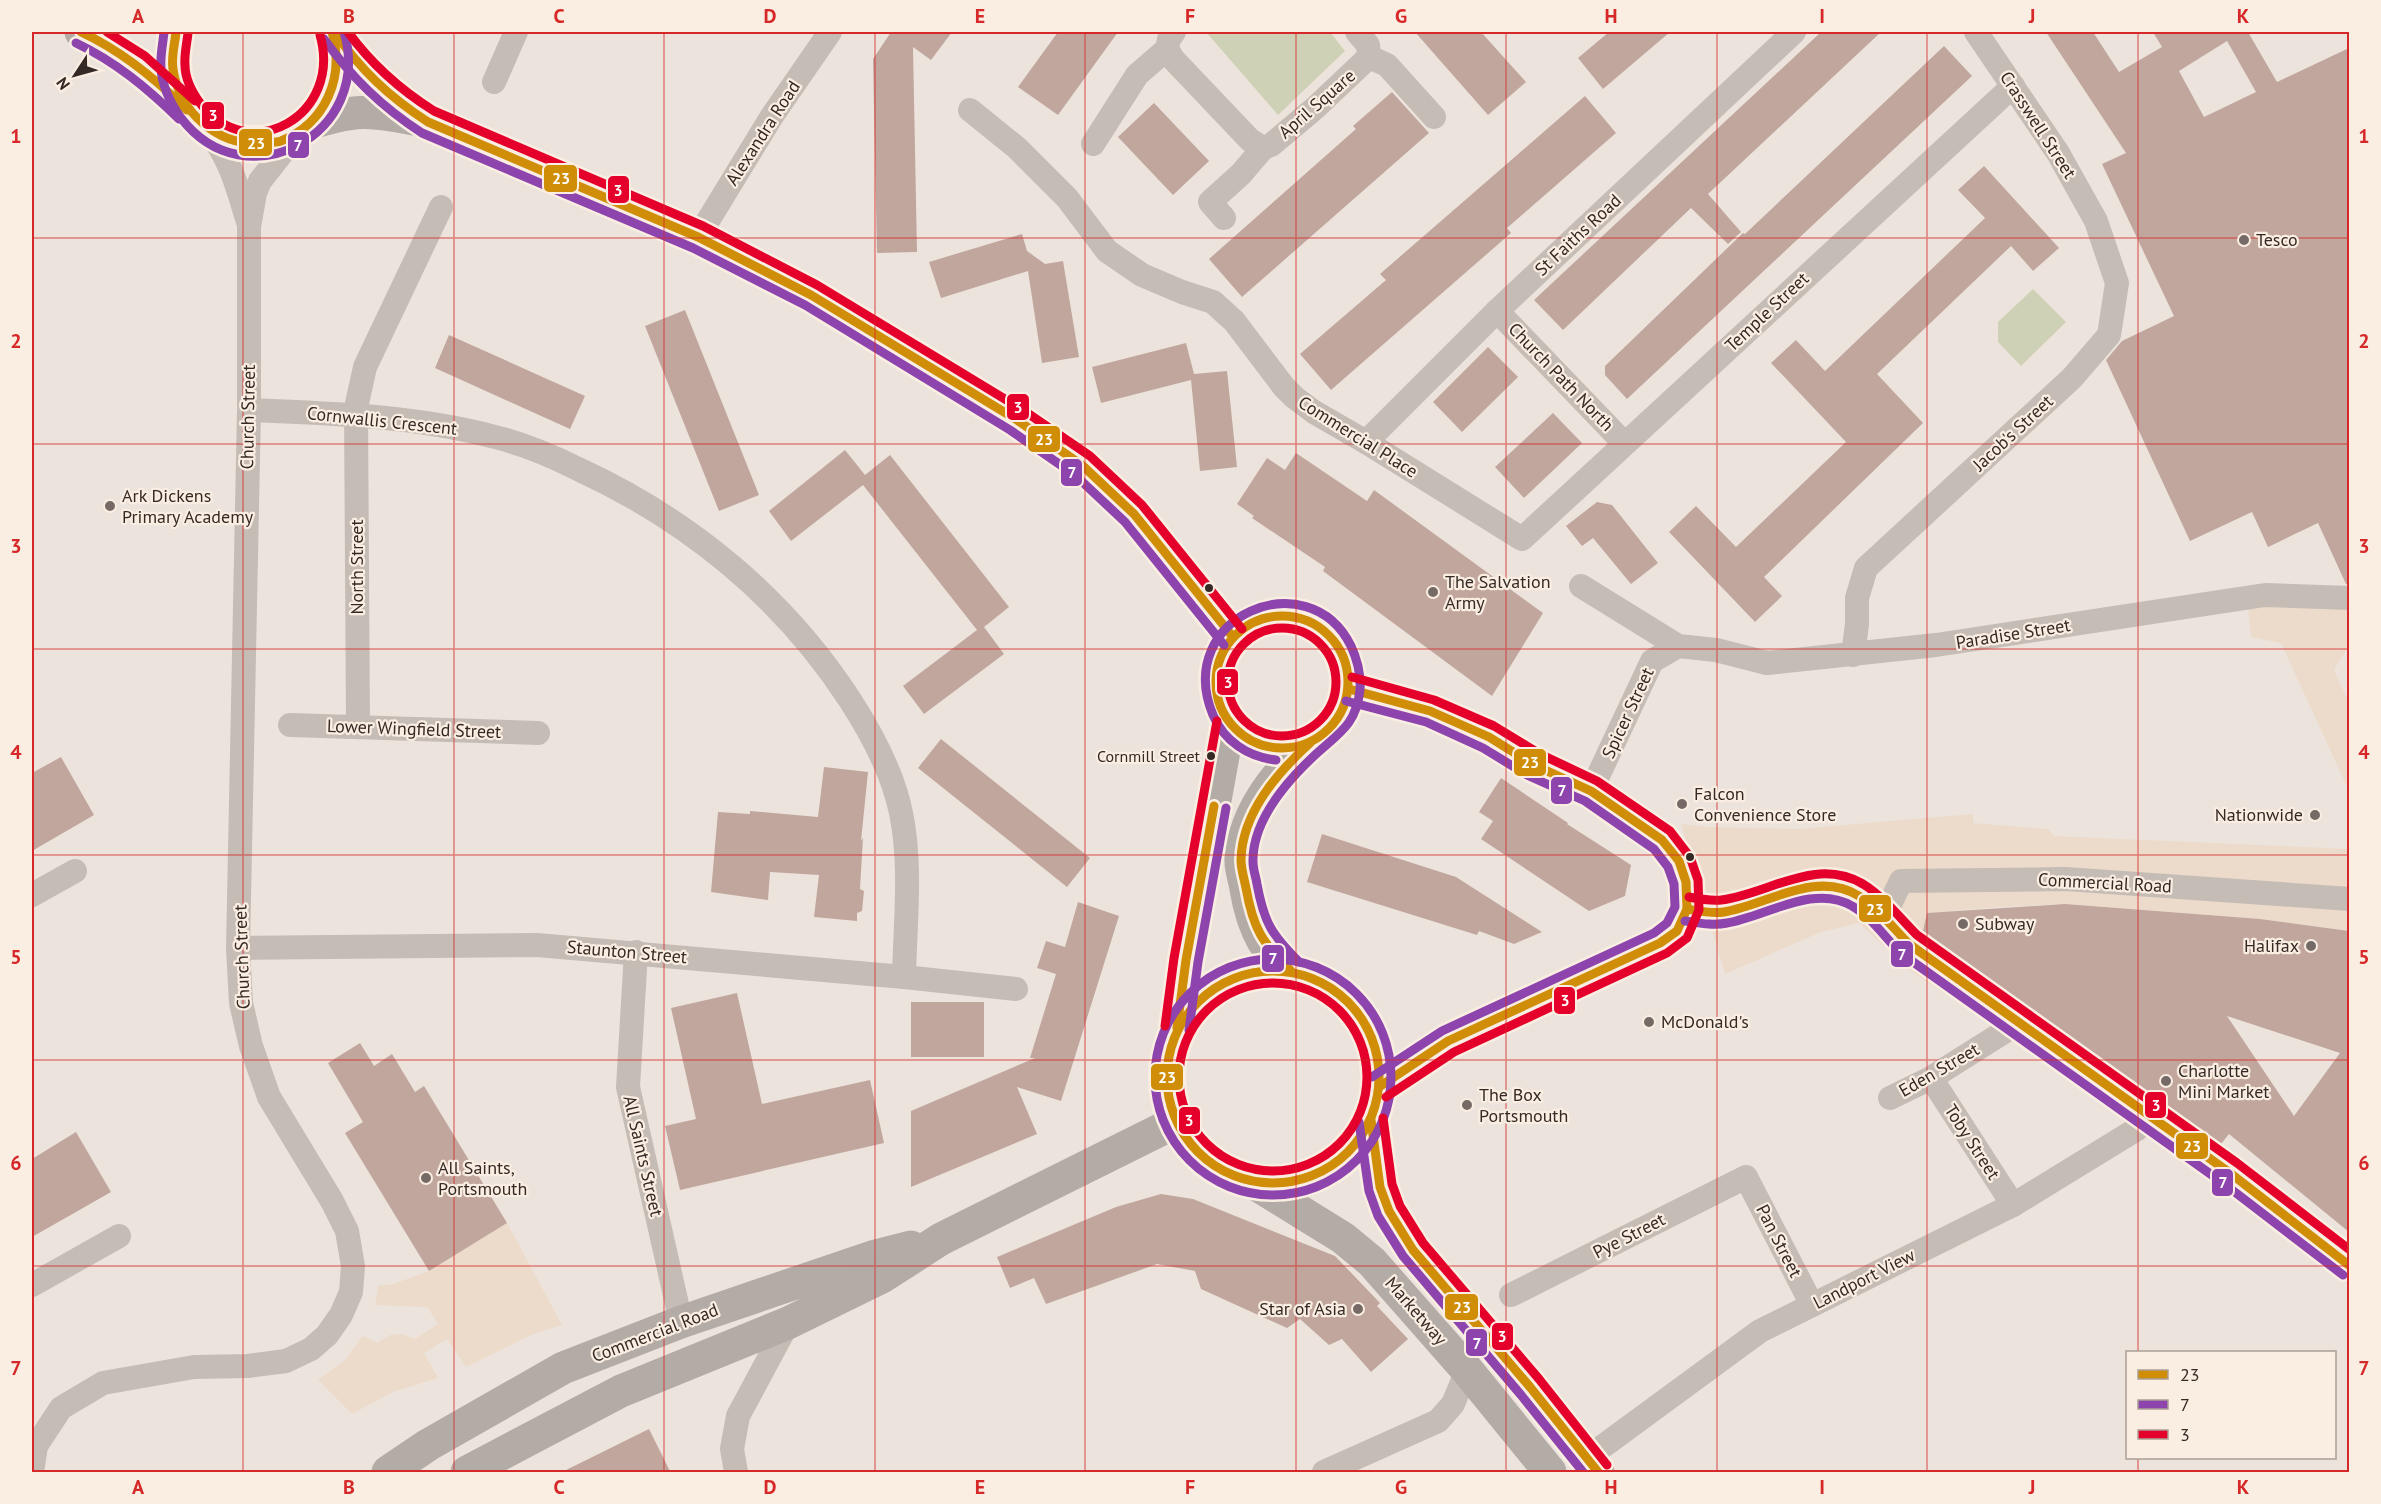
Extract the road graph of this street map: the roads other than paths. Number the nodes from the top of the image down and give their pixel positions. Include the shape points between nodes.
1 (81, 32) edge
2 (176, 32) edge
3 (333, 32) edge
4 (516, 32) edge
5 (830, 32) edge
6 (1357, 32) edge
7 (1794, 32) edge
8 (1976, 32) edge
9 (1171, 40) edge
10 (1369, 57) junction
11 (494, 82) dead end
12 (2013, 86) junction
13 (970, 110) dead end
14 (194, 117) junction
15 (1434, 117) dead end
16 (428, 122) junction
17 (304, 127) junction
18 (1092, 144) dead end
19 (1263, 148) junction
20 (441, 207) dead end
21 (1224, 218) dead end
22 (2096, 221) joint
23 (249, 227) junction
24 (698, 237) junction
25 (1497, 311) junction
26 (249, 410) junction
27 (356, 412) junction
28 (1366, 442) junction
29 (1624, 443) junction
30 (1522, 539) joint
31 (1581, 586) dead end
32 (2349, 598) edge
33 (1233, 637) junction
34 (1678, 646) junction
35 (1853, 655) junction
36 (1348, 689) junction
37 (1229, 723) junction
38 (290, 725) dead end
39 (358, 727) junction
40 (538, 734) dead end
41 (1310, 743) junction
42 (1591, 791) junction
43 (75, 871) dead end
44 (32, 895) edge
45 (2349, 899) edge
46 (1883, 919) dead end
47 (238, 948) junction
48 (636, 952) junction
49 (1291, 971) junction
50 (904, 976) junction
51 (1016, 989) dead end
52 (1177, 1028) junction
53 (1931, 1078) junction
54 (1379, 1087) junction
55 (1890, 1098) dead end
56 (2150, 1115) junction
57 (1371, 1120) junction
58 (1176, 1122) junction
59 (1746, 1177) joint
60 (1252, 1182) junction
61 (2013, 1205) junction
62 (119, 1236) dead end
63 (941, 1239) junction
64 (2349, 1266) edge
65 (32, 1285) edge
66 (1511, 1295) dead end
67 (1812, 1305) junction
68 (681, 1322) junction
69 (788, 1323) junction
70 (1467, 1370) junction
71 (34, 1445) edge
72 (506, 1464) edge
73 (1593, 1466) edge
74 (1324, 1472) edge
75 (32, 1473) edge
76 (388, 1473) edge
77 (468, 1473) edge
78 (736, 1473) edge
79 (1550, 1473) edge

1 - 14 main road via 137,64
2 - 14 main road via 171,69 179,96
3 - 16 main road via 379,88
3 - 17 main road via 338,52 336,78 324,106
4 - 11 street
5 - 24 street, Alexandra Road via 772,116
6 - 10 street, April Square via 1368,45
7 - 25 street, St Faiths Road
8 - 12 street, Crasswell Street
9 - 18 street, April Square via 1137,75
9 - 19 street, April Square via 1173,59 1242,132
10 - 15 street via 1387,65
10 - 19 street, April Square via 1315,108
12 - 22 street, Crasswell Street via 2058,153
12 - 29 street, Temple Street
13 - 28 street, Commercial Place via 1017,148 1058,190 1107,251 1142,275 1213,302 1234,321 1294,397
14 - 17 main road via 217,135 247,144 278,141
14 - 23 street, Church Street via 224,153
16 - 17 main road via 373,111 331,116
16 - 24 main road
17 - 23 street, Church Street via 260,182
19 - 21 street via 1210,202
20 - 27 street, North Street via 365,368
22 - 35 street, Jacob's Street via 2117,283 2109,335 2072,378 1866,568 1857,598
23 - 26 street, Church Street
24 - 33 main road via 811,295 1017,420 1083,466 1134,514
25 - 28 street, St Faiths Road
25 - 29 street, Church Path North
26 - 27 street, Cornwallis Crescent
26 - 47 street, Church Street
27 - 39 street, North Street
27 - 50 street, Cornwallis Crescent via 498,437 601,479 694,536 748,579 792,623 860,715 896,795 906,856
28 - 30 street, Commercial Place
29 - 30 street, Temple Street
31 - 34 street
32 - 35 street, Paradise Street via 2265,596
33 - 36 main road via 1249,624 1268,617 1310,621 1340,649
33 - 37 main road via 1216,670 1215,688
34 - 35 street, Paradise Street via 1716,650 1767,663
34 - 42 street, Spicer Street via 1652,661
36 - 41 main road via 1342,711 1329,730
36 - 42 street via 1430,711
37 - 41 main road via 1245,738 1267,747 1289,749
37 - 52 main road
38 - 39 street, Lower Wingfield Street
39 - 40 street, Lower Wingfield Street
41 - 49 main road via 1272,782 1250,819 1241,859 1250,911 1264,942
42 - 54 street via 1662,840 1678,861 1686,882 1687,909 1677,931 1660,944 1448,1041
43 - 44 street
45 - 46 street, Commercial Road via 2066,879 1901,881
47 - 48 street, Staunton Street via 537,945
47 - 71 street, Church Street via 241,1003 251,1046 269,1097 347,1231 353,1266 351,1292 332,1329 311,1349 286,1361 194,1368 103,1383 61,1408
48 - 50 street, Staunton Street
48 - 68 street, All Saints Street via 628,1087
49 - 52 main road via 1257,971 1225,981 1197,1000
49 - 54 main road via 1316,979 1339,993 1358,1012 1376,1052
50 - 51 street, Staunton Street
52 - 58 main road via 1167,1059 1167,1091
53 - 55 street, Eden Street
53 - 56 street, Eden Street via 2018,1023
53 - 61 street, Toby Street
54 - 57 main road
56 - 61 street, Landport View via 2138,1129
56 - 64 street
57 - 60 main road via 1351,1150 1323,1172 1288,1183
57 - 73 main road, Marketway via 1380,1186 1389,1211 1413,1250
58 - 60 main road via 1195,1150 1221,1171
58 - 63 main road, Commercial Road
59 - 66 street, Pye Street
59 - 67 street, Pan Street
60 - 70 main road, Marketway via 1342,1238 1372,1262
61 - 67 street, Landport View
62 - 65 street
63 - 68 main road, Commercial Road via 872,1257
63 - 69 main road, Commercial Road via 882,1277
67 - 73 street, Landport View via 1760,1331
68 - 76 main road, Commercial Road via 563,1368 428,1445
69 - 72 main road, Commercial Road via 621,1391
69 - 78 street via 738,1416 732,1449
70 - 74 street via 1454,1404 1438,1421
70 - 79 main road, Marketway
71 - 75 street, Church Street
72 - 77 main road, Commercial Road

